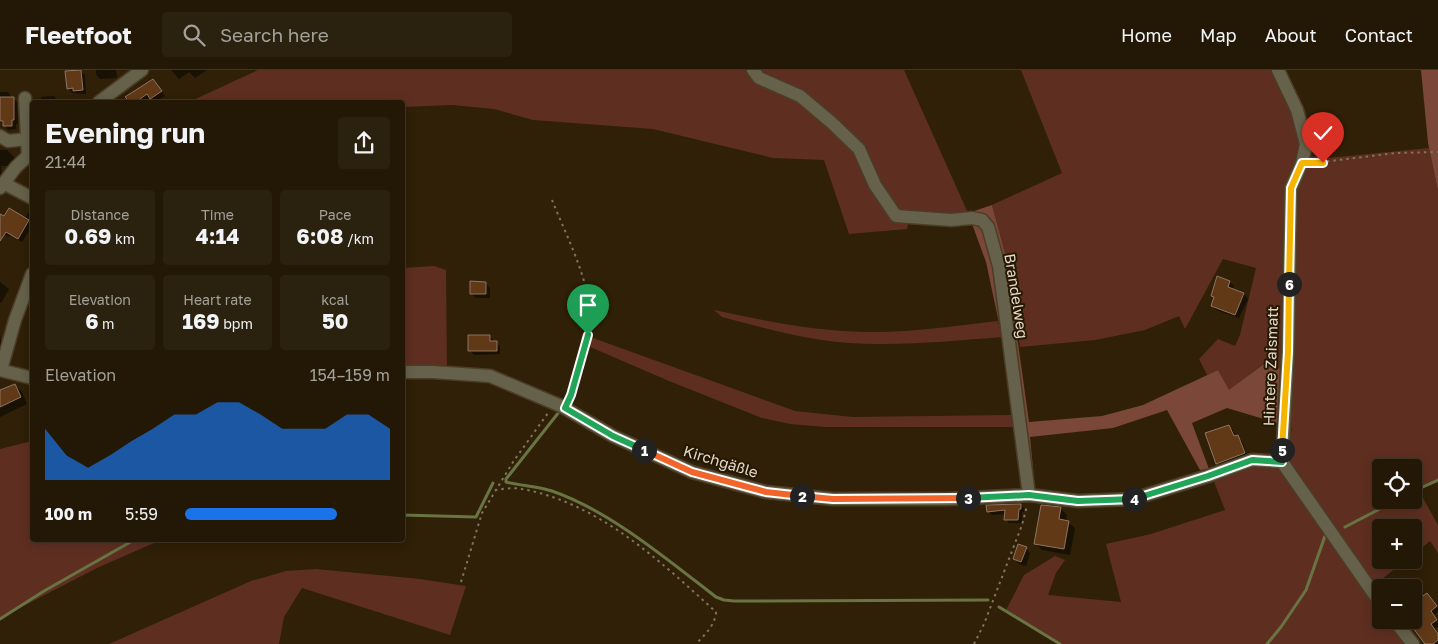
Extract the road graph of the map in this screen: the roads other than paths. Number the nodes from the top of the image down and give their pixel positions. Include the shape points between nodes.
1 (142, 70) edge
2 (753, 70) edge
3 (1278, 70) edge
4 (25, 98) dead end
5 (101, 100) edge
6 (0, 136) edge
7 (27, 139) junction
8 (30, 154) edge
9 (2, 186) edge
10 (30, 197) edge
11 (30, 279) edge
12 (0, 370) edge
13 (405, 372) edge
14 (30, 378) edge
15 (1282, 462) junction
16 (1029, 495) junction
17 (1372, 591) edge
18 (1401, 629) edge
19 (1413, 644) edge

1 - 5 street
2 - 16 street, Brandelweg via 759,78 800,96 859,149 875,185 896,216 951,220 972,218 982,220 988,227 999,266
3 - 15 street, Hintere Zaismatt via 1297,110 1306,144 1291,188
4 - 7 street
6 - 7 street via 8,141
7 - 8 street
8 - 9 street
9 - 10 street
11 - 12 street
12 - 14 street
13 - 16 street, Kirchgäßle via 490,376 560,406 613,436 692,472 766,492 833,499
15 - 16 street, Kirchgäßle via 1252,460 1133,499 1083,501
15 - 17 street
18 - 19 street

